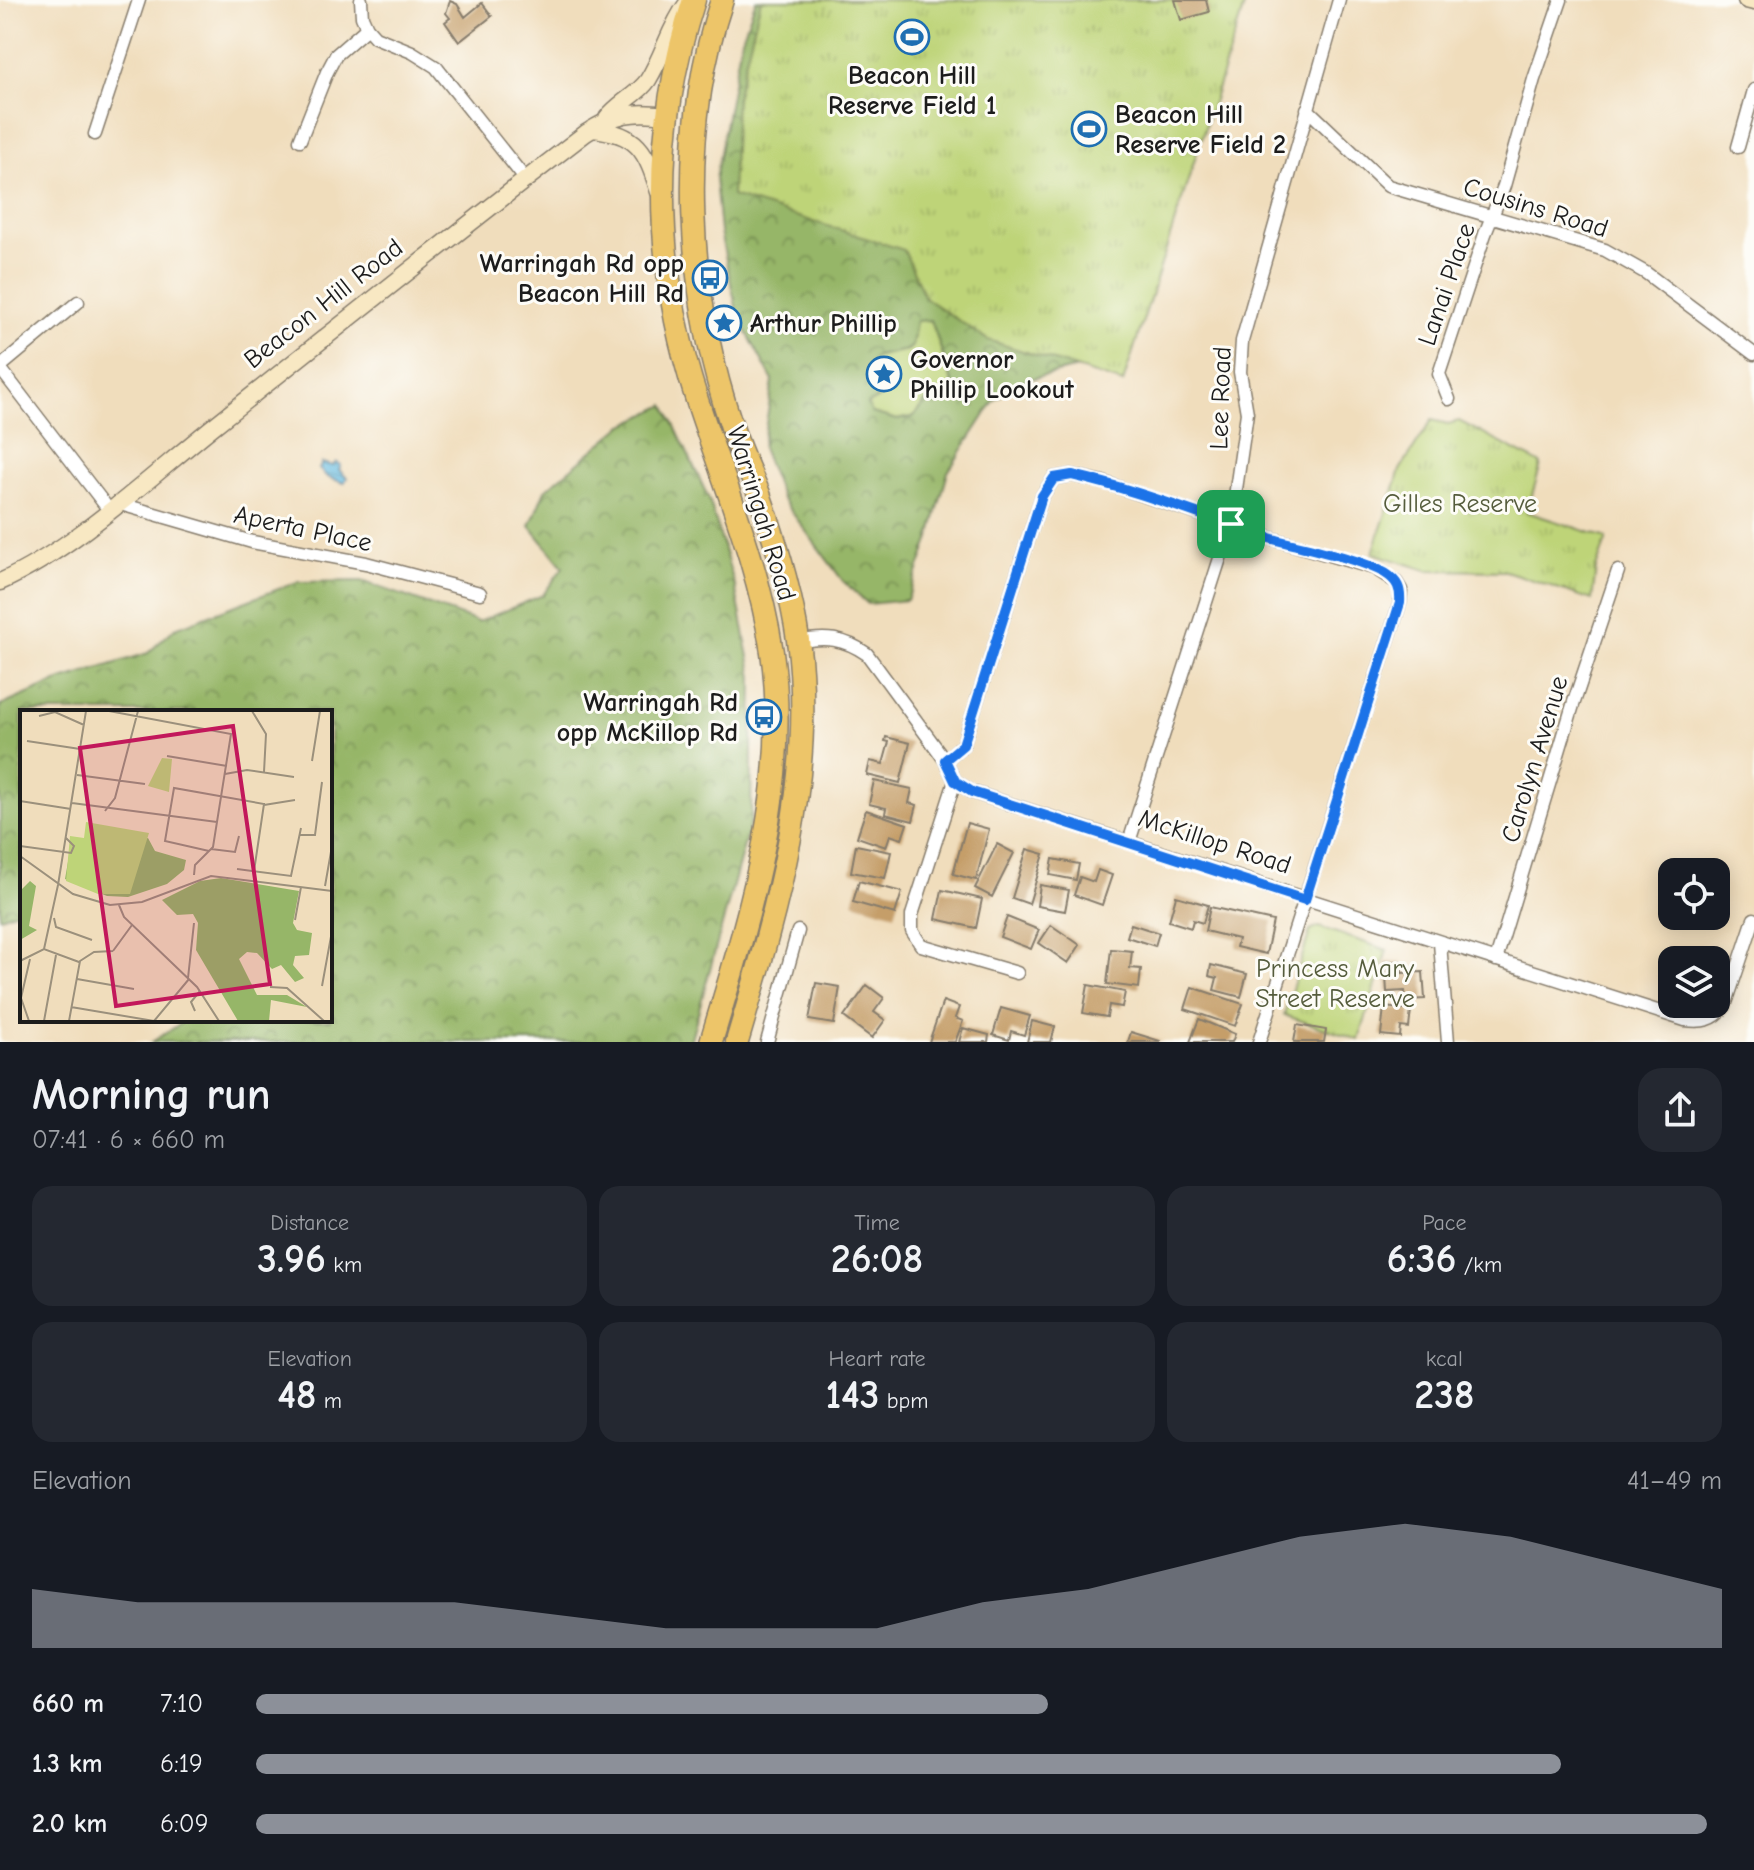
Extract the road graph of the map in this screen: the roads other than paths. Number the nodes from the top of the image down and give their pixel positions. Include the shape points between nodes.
1 (139, 0) edge
2 (361, 0) edge
3 (692, 0) edge
4 (722, 0) edge
5 (1339, 0) edge
6 (1561, 0) edge
7 (1746, 0) edge
8 (1754, 2) edge
9 (367, 28) junction
10 (1754, 90) edge
11 (1307, 109) junction
12 (666, 115) junction
13 (697, 121) junction
14 (599, 124) junction
15 (95, 134) dead end
16 (300, 140) dead end
17 (1738, 147) dead end
18 (526, 180) junction
19 (662, 201) junction
20 (1494, 216) junction
21 (78, 302) dead end
22 (1754, 354) edge
23 (0, 368) edge
24 (1449, 399) dead end
25 (113, 507) junction
26 (1231, 524) junction
27 (1618, 571) dead end
28 (0, 582) edge
29 (480, 593) dead end
30 (798, 642) junction
31 (771, 647) junction
32 (945, 760) junction
33 (955, 781) junction
34 (1129, 842) junction
35 (1305, 900) junction
36 (1754, 919) edge
37 (798, 931) dead end
38 (1440, 943) junction
39 (1496, 960) junction
40 (1017, 973) dead end
41 (711, 1042) edge
42 (737, 1042) edge
43 (767, 1042) edge
44 (1259, 1042) edge
45 (1448, 1042) edge

1 - 15 street
2 - 9 street
3 - 12 highway, Warringah Road
3 - 14 main road, Warringah Road via 667,36 646,83
4 - 13 highway, Warringah Road
5 - 11 street, Lee Road
6 - 20 street, Lanai Place
7 - 8 main road
9 - 16 street via 336,55
9 - 18 street via 436,67
10 - 17 street
11 - 20 street, Cousins Road via 1388,186
11 - 26 street, Lee Road via 1242,341 1240,372 1247,413
12 - 13 highway, Beacon Hill Road
12 - 14 main road, Beacon Hill Road via 635,113
12 - 19 highway, Warringah Road
13 - 30 highway, Warringah Road via 695,254 705,332 733,431 777,546
14 - 18 main road, Beacon Hill Road
14 - 19 main road via 639,145
18 - 25 main road, Beacon Hill Road
19 - 31 highway, Warringah Road via 681,345 738,515
20 - 22 street, Cousins Road via 1605,250 1646,273
20 - 24 street, Lanai Place via 1439,374
21 - 23 street
23 - 25 street
25 - 28 main road, Beacon Hill Road via 47,557
25 - 29 street, Aperta Place
26 - 32 street via 1103,482 1072,475 1054,478 1042,496 963,745
26 - 34 street, Lee Road
26 - 35 street via 1374,568 1401,590
27 - 39 street, Carolyn Avenue
30 - 31 highway
30 - 32 street via 834,638 867,654
30 - 42 highway, Warringah Road via 803,724 796,815 782,885
31 - 41 highway, Warringah Road via 777,720 770,816 749,916
32 - 33 street
33 - 34 street, McKillop Road via 972,792
33 - 40 street via 912,915 912,931 921,945
34 - 35 street, McKillop Road
35 - 38 street, McKillop Road
35 - 44 street
36 - 39 street, McKillop Road via 1725,1006 1704,1022
37 - 43 street
38 - 39 street, McKillop Road
38 - 45 street

